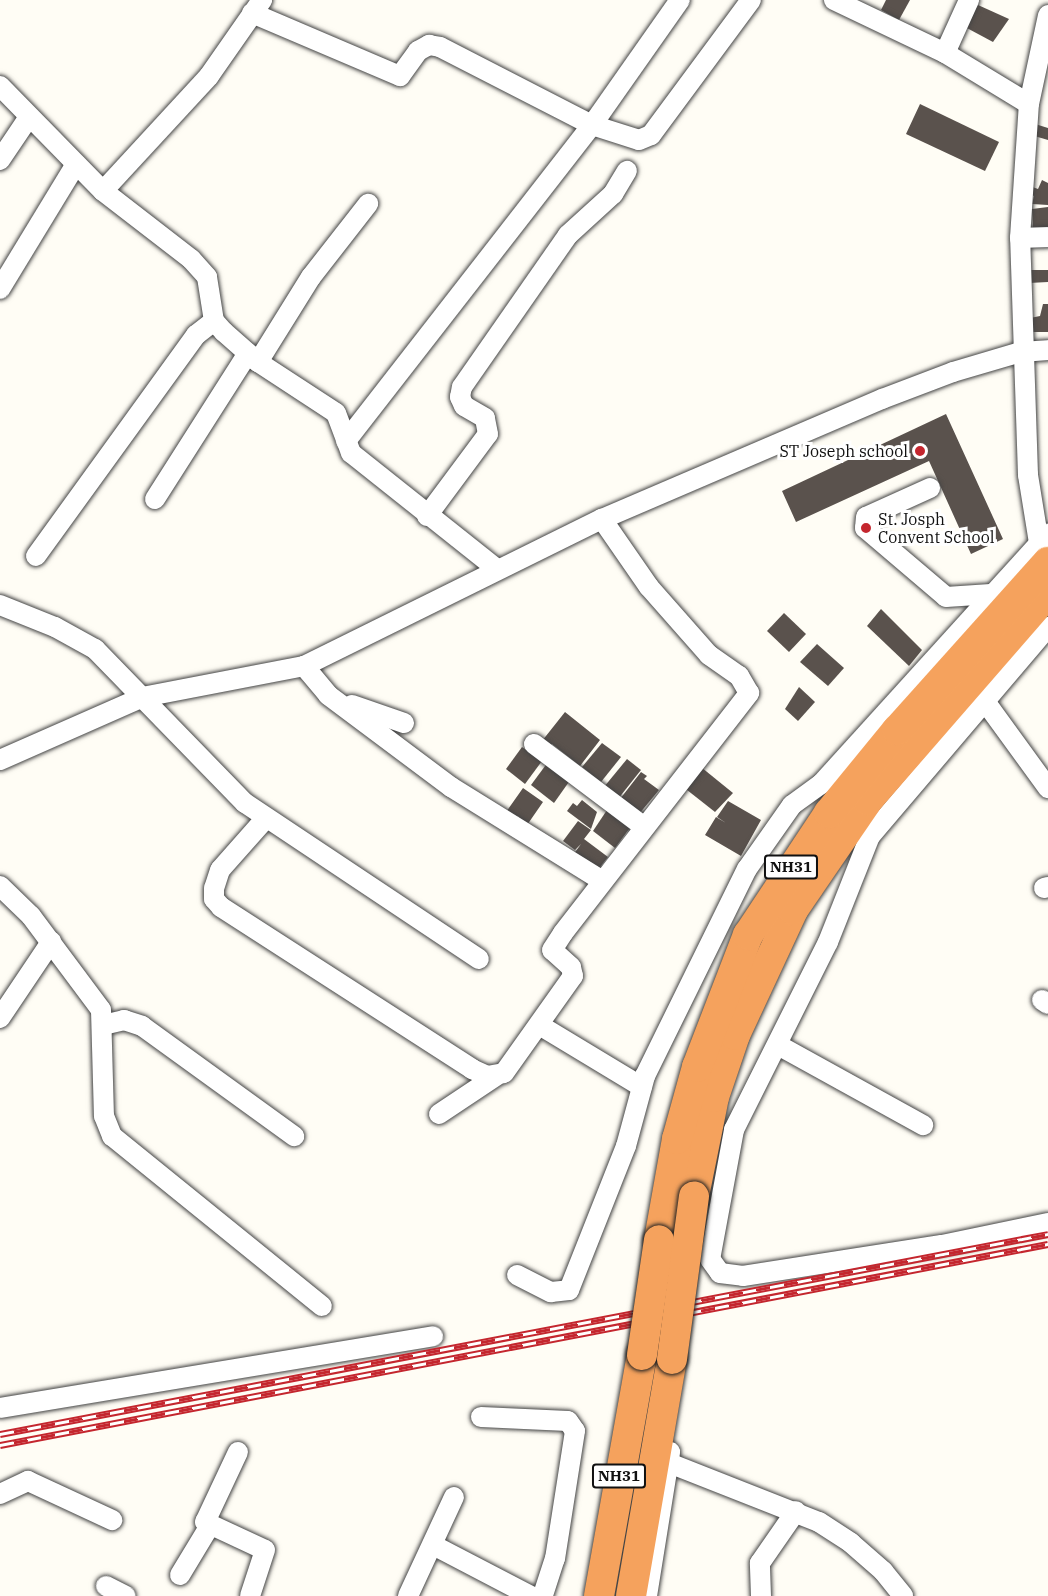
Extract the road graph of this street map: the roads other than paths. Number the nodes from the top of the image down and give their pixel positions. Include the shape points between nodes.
1 (680, 0) edge
2 (751, 0) edge
3 (834, 0) edge
4 (969, 0) edge
5 (257, 7) edge
6 (1048, 15) edge
7 (945, 53) junction
8 (0, 86) edge
9 (1029, 104) junction
10 (29, 117) junction
11 (592, 125) junction
12 (0, 160) edge
13 (76, 164) junction
14 (627, 171) dead end
15 (103, 191) junction
16 (368, 204) dead end
17 (1048, 237) edge
18 (1020, 238) junction
19 (0, 288) edge
20 (214, 321) junction
21 (1048, 350) edge
22 (1021, 352) junction
23 (253, 357) junction
24 (346, 441) junction
25 (930, 488) dead end
26 (155, 499) dead end
27 (427, 516) junction
28 (602, 519) junction
29 (1045, 546) edge
30 (36, 556) dead end
31 (497, 569) junction
32 (1048, 593) edge
33 (991, 594) junction
34 (0, 605) edge
35 (1048, 627) edge
36 (304, 666) junction
37 (328, 695) junction
38 (143, 697) junction
39 (984, 700) junction
40 (404, 723) dead end
41 (534, 744) dead end
42 (0, 760) edge
43 (1048, 788) edge
44 (266, 818) junction
45 (643, 825) junction
46 (601, 880) junction
47 (0, 886) edge
48 (51, 942) junction
49 (479, 959) dead end
50 (0, 1018) edge
51 (103, 1025) junction
52 (541, 1026) junction
53 (778, 1045) junction
54 (496, 1076) junction
55 (642, 1087) junction
56 (438, 1114) dead end
57 (923, 1125) dead end
58 (294, 1136) dead end
59 (1048, 1223) edge
60 (517, 1275) dead end
61 (322, 1306) dead end
62 (433, 1336) dead end
63 (679, 1362) junction
64 (0, 1408) edge
65 (481, 1417) dead end
66 (238, 1452) dead end
67 (669, 1463) junction
68 (0, 1494) edge
69 (454, 1497) dead end
70 (796, 1511) junction
71 (112, 1520) dead end
72 (209, 1527) junction
73 (433, 1545) junction
74 (180, 1575) dead end
75 (106, 1586) dead end
76 (126, 1596) edge
77 (250, 1596) edge
78 (408, 1596) edge
79 (531, 1596) edge
80 (543, 1596) edge
81 (599, 1596) edge
82 (631, 1596) edge
83 (647, 1596) edge
84 (761, 1596) edge
85 (903, 1596) edge

1 - 11 street
2 - 11 street via 651,135 633,138
3 - 7 street
4 - 7 street
5 - 11 street via 400,76 418,51 429,45 440,47
5 - 15 street via 194,95
6 - 9 street
7 - 9 street
8 - 10 street
9 - 18 street
10 - 12 street
10 - 13 street
11 - 24 street
13 - 15 street
13 - 19 street
14 - 27 street via 613,194 568,235 462,387 460,398 464,406 486,418 488,434
15 - 20 street via 191,259 207,277
16 - 23 street
17 - 18 street
18 - 22 street
20 - 23 street
20 - 30 street via 196,335
21 - 22 street
22 - 28 street via 882,399
22 - 29 street via 1028,475
23 - 24 street via 336,413
23 - 26 street
24 - 27 street via 351,453
25 - 33 street via 866,517 864,528 946,597
27 - 31 street
28 - 31 street
28 - 45 street via 649,587 709,655 739,676 749,693
29 - 33 street
29 - 81 highway, NH31, bridge via 829,813 748,935 697,1067 677,1139
31 - 36 street
32 - 63 highway, NH31, bridge via 868,800 793,909 735,1035 714,1097 694,1196
33 - 55 street via 821,784 792,805 747,869
34 - 38 street via 80,639
35 - 39 street
36 - 37 street
36 - 38 street
37 - 40 street
37 - 46 street via 451,787
38 - 42 street
38 - 44 street via 226,786
39 - 43 street
39 - 53 street via 870,836 828,942
41 - 45 street
44 - 49 street
44 - 54 street via 220,870 214,899 221,907 472,1069
45 - 46 street
46 - 52 street via 552,950 571,967 573,976
47 - 48 street
48 - 50 street
48 - 51 street via 95,998
51 - 58 street via 124,1020 142,1026
51 - 61 street via 104,1116 112,1136
52 - 54 street via 504,1073
52 - 55 street
53 - 57 street
53 - 59 street via 734,1130 729,1149 710,1245 710,1259 720,1273 743,1276 942,1245
54 - 56 street
55 - 60 street via 626,1146 569,1290 551,1292
62 - 64 street
63 - 67 street
63 - 82 highway, NH31
65 - 80 street via 568,1421 575,1431 555,1558
66 - 72 street via 205,1516
67 - 70 street
67 - 83 street
68 - 71 street via 28,1481
69 - 73 street
70 - 84 street via 760,1563
70 - 85 street via 851,1543 883,1571
72 - 74 street
72 - 77 street via 265,1550
73 - 78 street
73 - 79 street
75 - 76 street

